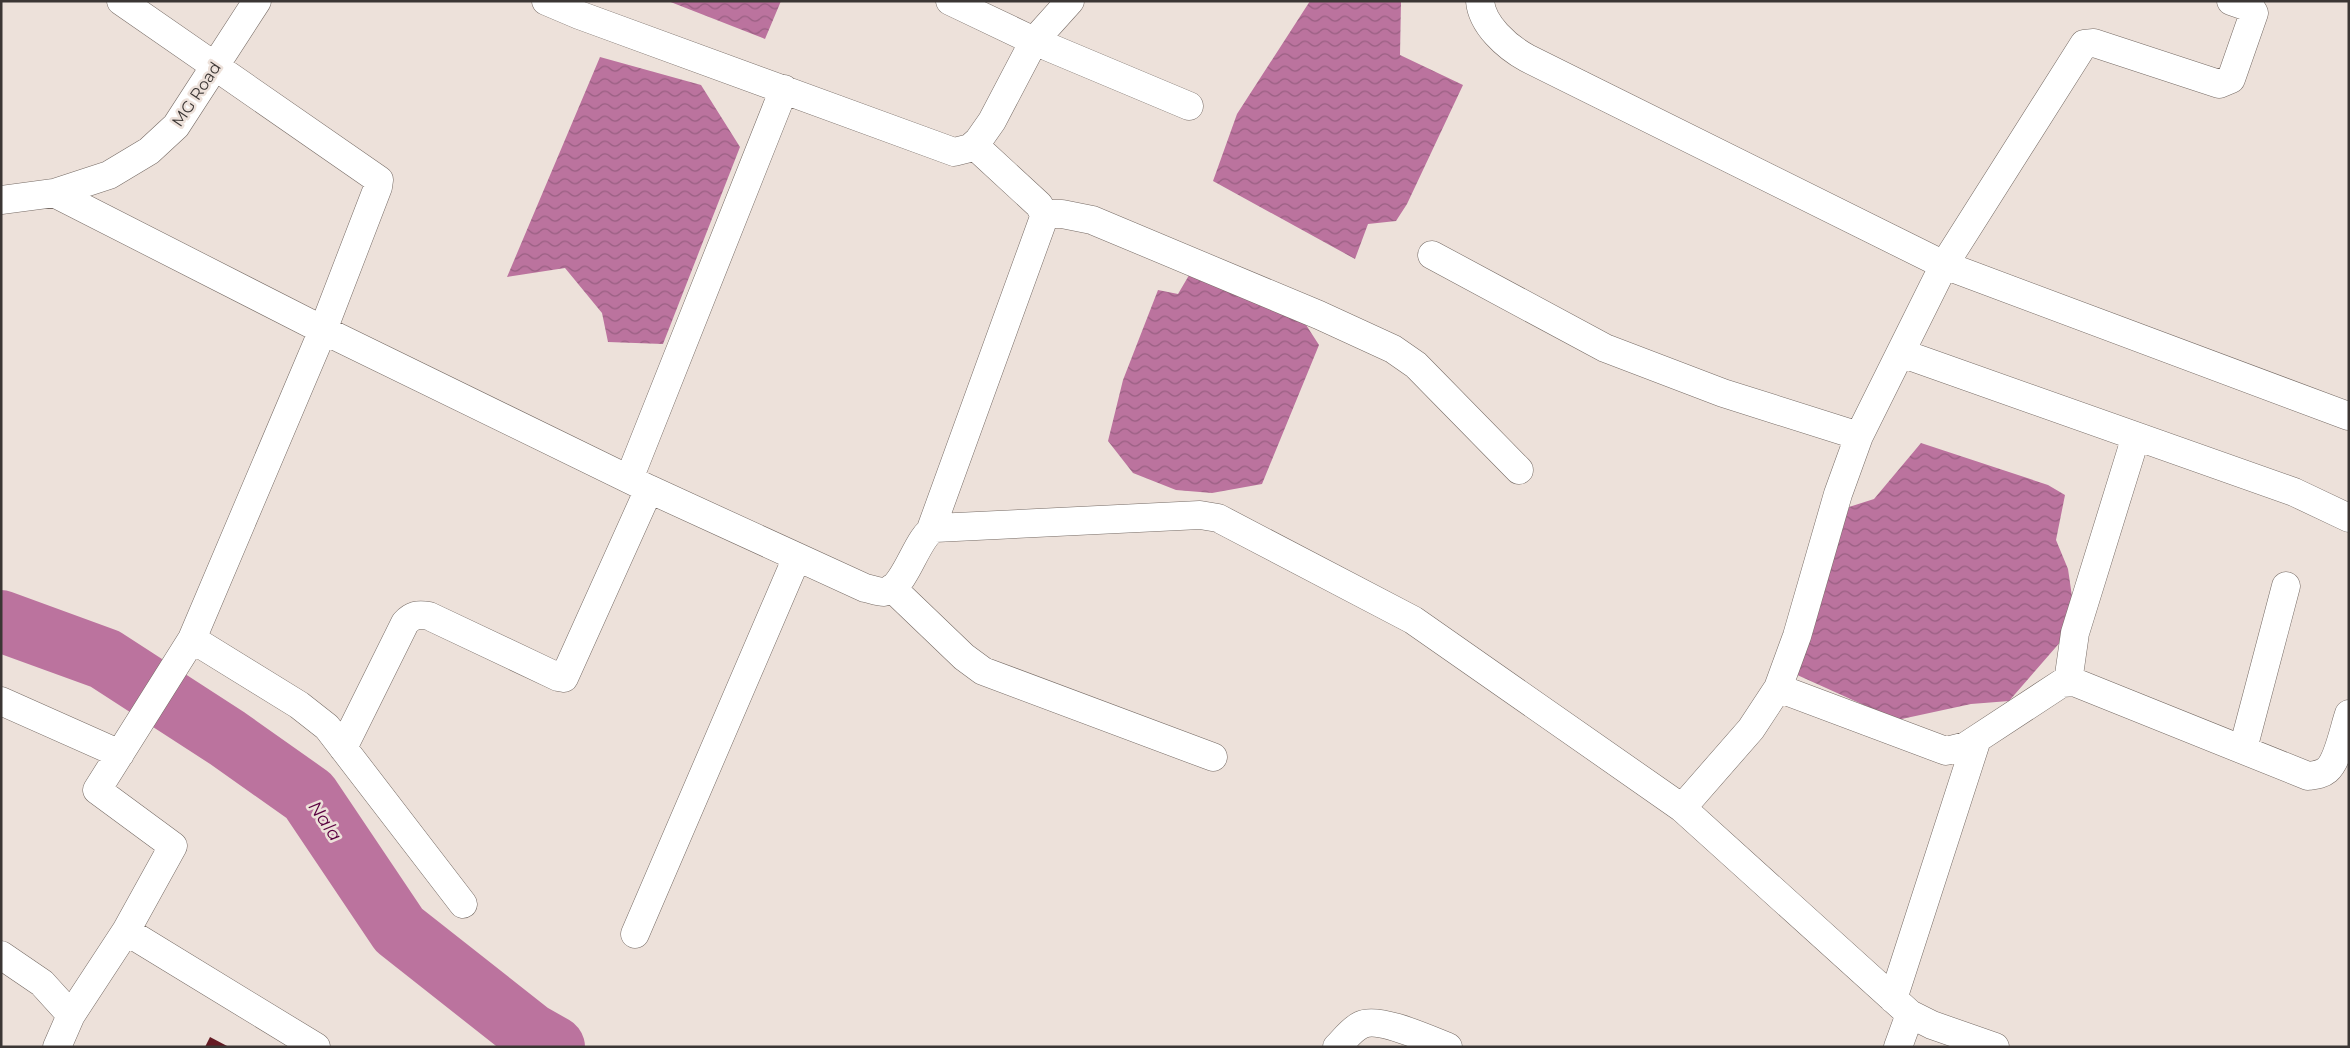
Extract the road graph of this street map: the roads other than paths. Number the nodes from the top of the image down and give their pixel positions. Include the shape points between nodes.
1 (121, 1) edge
2 (257, 1) edge
3 (546, 1) edge
4 (950, 1) edge
5 (1070, 1) edge
6 (1480, 1) edge
7 (2231, 1) edge
8 (1034, 41) junction
9 (215, 66) junction
10 (784, 89) junction
11 (1189, 106) dead end
12 (974, 145) junction
13 (54, 193) junction
14 (1, 200) edge
15 (1044, 214) junction
16 (1432, 255) dead end
17 (1944, 265) junction
18 (323, 330) junction
19 (1901, 353) junction
20 (2348, 416) edge
21 (1859, 436) junction
22 (2136, 436) junction
23 (1519, 470) dead end
24 (639, 484) junction
25 (2349, 518) edge
26 (932, 529) junction
27 (797, 557) junction
28 (2286, 586) dead end
29 (892, 588) junction
30 (192, 639) junction
31 (2068, 682) junction
32 (1778, 688) junction
33 (1, 701) edge
34 (2349, 714) edge
35 (1977, 739) junction
36 (343, 748) junction
37 (2243, 749) junction
38 (120, 754) junction
39 (1213, 757) dead end
40 (1682, 808) junction
41 (463, 904) dead end
42 (126, 931) junction
43 (635, 934) dead end
44 (1, 955) edge
45 (1902, 1006) junction
46 (72, 1015) junction
47 (57, 1047) edge
48 (316, 1047) edge
49 (1337, 1047) edge
50 (1448, 1047) edge
51 (1898, 1047) edge
52 (1995, 1047) edge

1 - 9 street
2 - 9 street, MG Road
3 - 10 street
4 - 8 street
5 - 8 street
6 - 17 street via 1485,20 1520,54
7 - 17 street via 2251,8 2254,13 2231,79 2224,83 2094,43 2084,44
8 - 11 street
8 - 12 street via 992,121
9 - 13 street, MG Road via 176,126 149,151 109,175
9 - 18 street via 379,180
10 - 12 street via 954,152
10 - 24 street
12 - 15 street via 1039,205
13 - 14 street, MG Road
13 - 18 street
15 - 23 street via 1092,220 1394,349 1416,364
15 - 26 street
16 - 21 street via 1605,348 1723,393
17 - 19 street
17 - 20 street
18 - 24 street
18 - 30 street
19 - 21 street
19 - 22 street
21 - 32 street
22 - 25 street via 2294,492
22 - 31 street via 2075,633
24 - 27 street
24 - 36 street via 564,678 419,614 405,623
26 - 29 street
26 - 40 street via 1200,515 1218,518 1413,620
27 - 29 street via 865,588 882,592
27 - 43 street
28 - 37 street
29 - 39 street via 983,671
30 - 36 street via 299,705 327,727
30 - 38 street
31 - 35 street
31 - 37 street via 2080,683
32 - 35 street via 1946,751 1960,749
32 - 40 street via 1751,729
33 - 38 street
34 - 37 street via 2333,764 2318,775 2308,776
35 - 45 street
36 - 41 street
38 - 42 street via 97,790 173,846
40 - 45 street
42 - 46 street
42 - 48 street
44 - 46 street via 42,983
45 - 51 street
45 - 52 street via 1932,1025
46 - 47 street
49 - 50 street via 1357,1028 1372,1023

